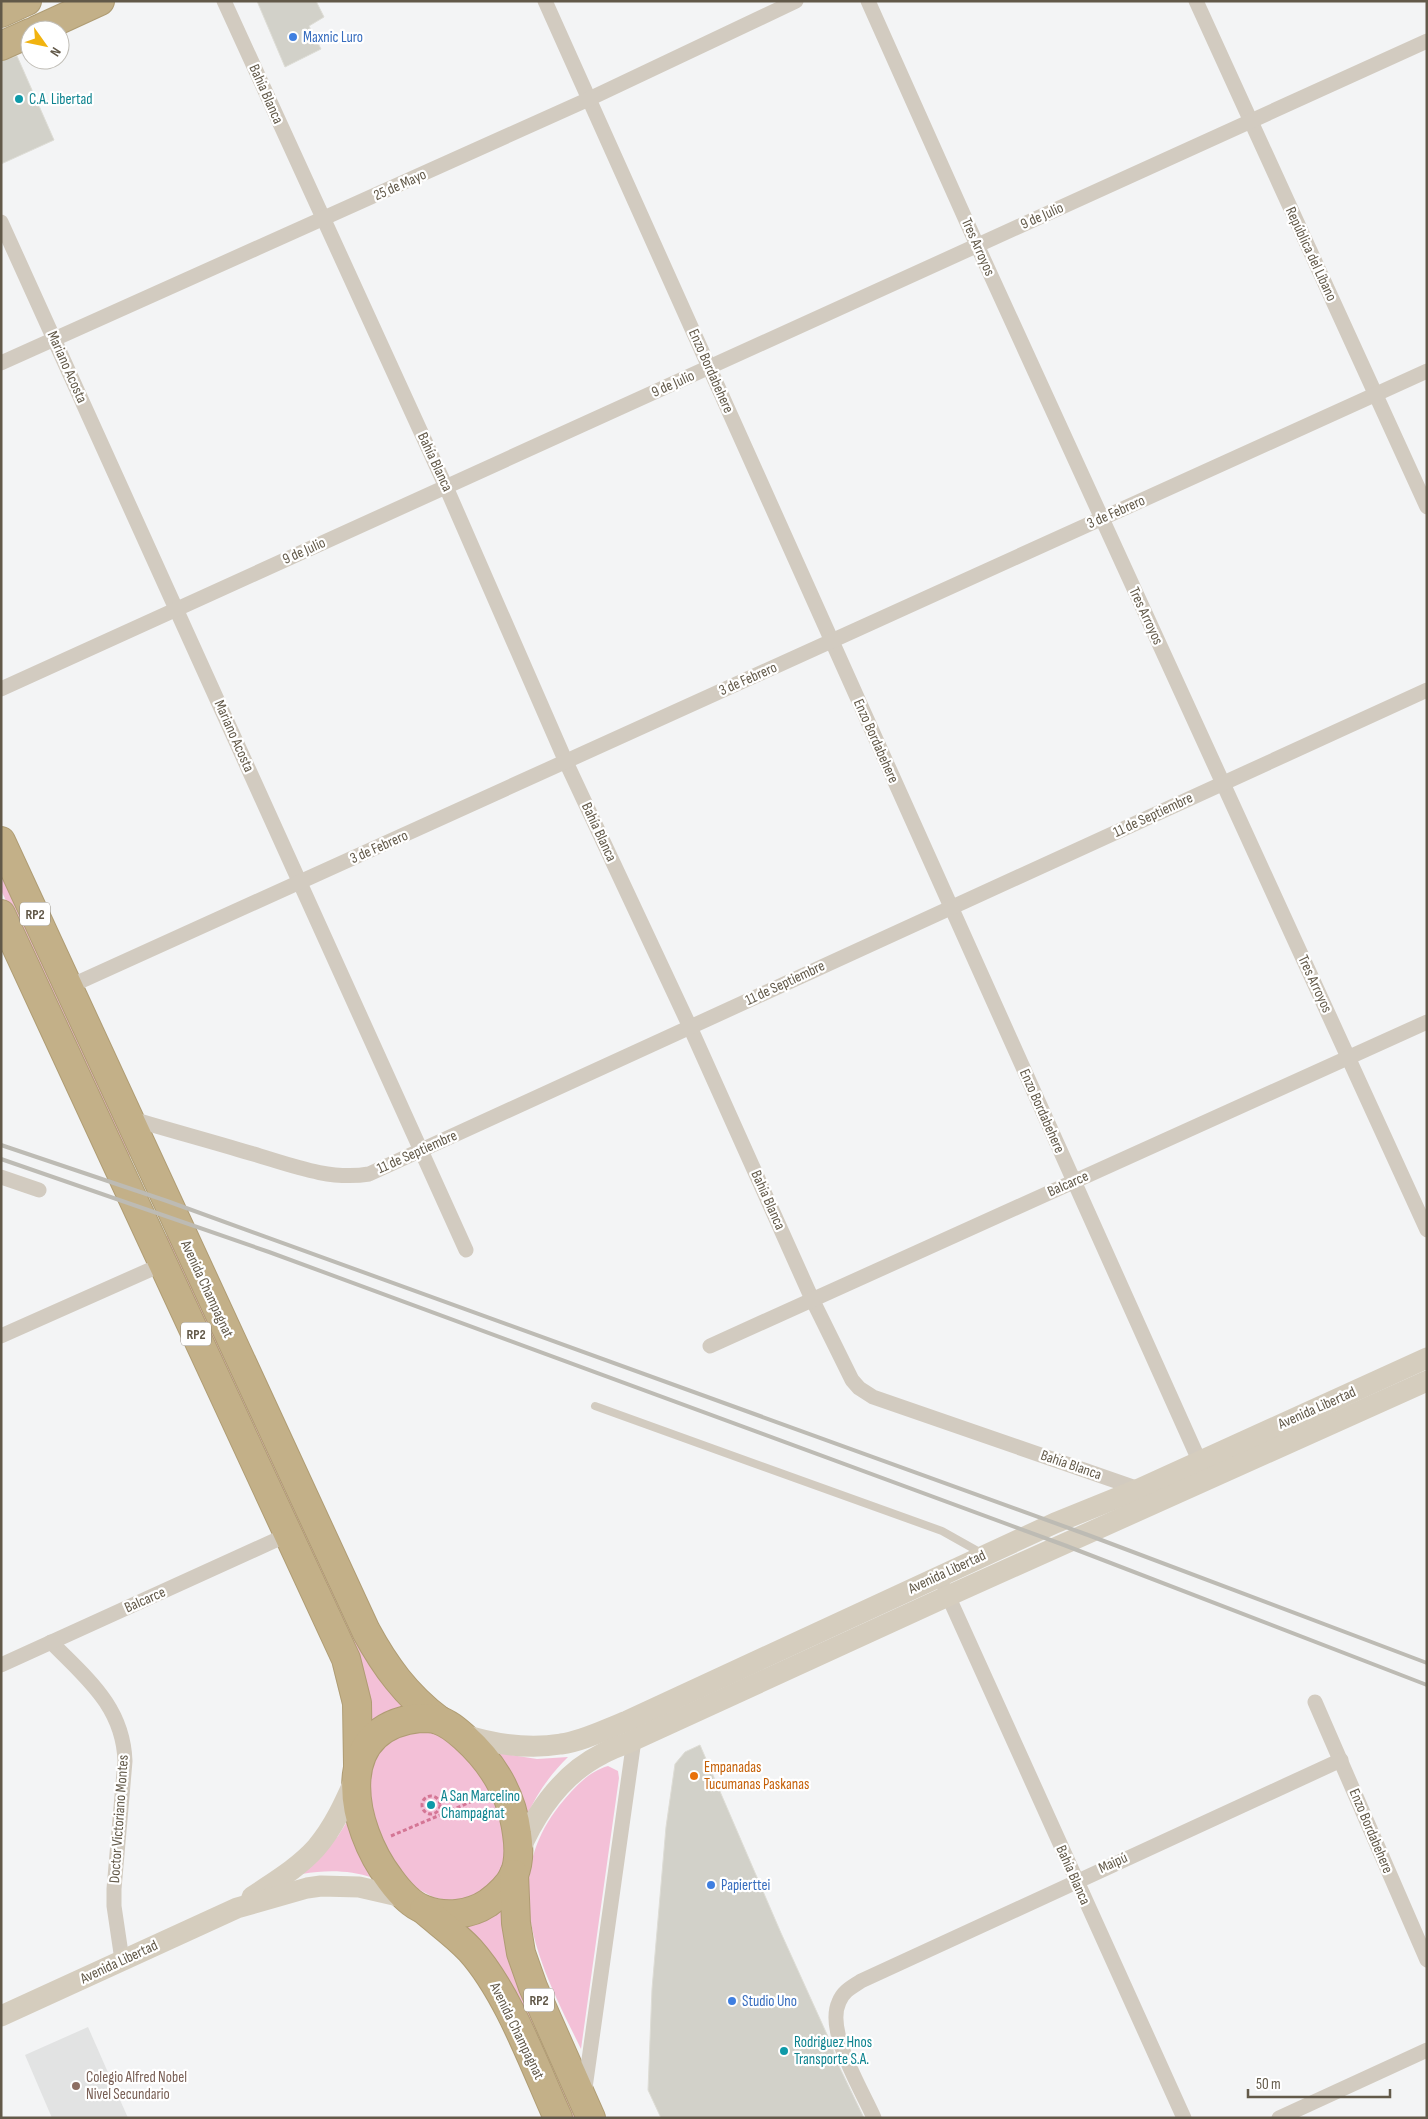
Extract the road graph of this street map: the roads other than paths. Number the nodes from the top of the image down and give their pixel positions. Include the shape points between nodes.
1 (27, 1) edge
2 (100, 1) edge
3 (224, 1) edge
4 (545, 1) edge
5 (796, 1) edge
6 (868, 1) edge
7 (1196, 1) edge
8 (1, 13) edge
9 (59, 20) edge
10 (20, 37) edge
11 (1427, 41) edge
12 (1, 46) edge
13 (589, 99) junction
14 (1251, 121) junction
15 (323, 220) junction
16 (1, 222) edge
17 (977, 246) junction
18 (55, 340) junction
19 (1, 363) edge
20 (709, 367) junction
21 (1427, 371) edge
22 (1375, 394) junction
23 (446, 487) junction
24 (1427, 507) edge
25 (1102, 518) junction
26 (177, 609) junction
27 (832, 641) junction
28 (1, 689) edge
29 (1427, 690) edge
30 (566, 762) junction
31 (1223, 783) junction
32 (1, 841) edge
33 (301, 882) junction
34 (951, 908) junction
35 (1, 914) edge
36 (68, 987) junction
37 (1427, 1022) edge
38 (690, 1027) junction
39 (1348, 1058) junction
40 (129, 1118) junction
41 (422, 1150) junction
42 (1, 1176) edge
43 (1074, 1182) junction
44 (40, 1190) dead end
45 (1427, 1230) edge
46 (466, 1250) dead end
47 (163, 1264) junction
48 (812, 1299) junction
49 (1, 1336) edge
50 (710, 1346) dead end
51 (1427, 1358) edge
52 (1427, 1381) edge
53 (595, 1406) dead end
54 (1199, 1461) junction
55 (1208, 1480) junction
56 (1139, 1489) junction
57 (288, 1534) junction
58 (984, 1555) junction
59 (939, 1576) junction
60 (948, 1596) junction
61 (51, 1642) junction
62 (1, 1665) edge
63 (1315, 1702) dead end
64 (450, 1727) junction
65 (634, 1740) junction
66 (1341, 1760) junction
67 (357, 1769) junction
68 (516, 1864) junction
69 (1076, 1880) junction
70 (415, 1904) junction
71 (237, 1908) junction
72 (122, 1960) junction
73 (1427, 1960) edge
74 (1, 2016) edge
75 (1427, 2050) edge
76 (587, 2109) edge
77 (558, 2118) edge
78 (874, 2118) edge
79 (1184, 2118) edge
80 (1279, 2118) edge

1 - 8 highway
2 - 9 highway
3 - 15 street, Bahía Blanca
4 - 13 street, Enzo Bordabehere
5 - 13 street, 25 de Mayo
6 - 17 street, Tres Arroyos
7 - 14 street, República del Líbano
10 - 12 highway
11 - 14 street, 9 de Julio
13 - 15 street, 25 de Mayo
13 - 20 street, Enzo Bordabehere
14 - 17 street, 9 de Julio
14 - 22 street, República del Líbano
15 - 18 street, 25 de Mayo
15 - 23 street, Bahía Blanca
16 - 18 street, Mariano Acosta
17 - 20 street, 9 de Julio
17 - 25 street, Tres Arroyos
18 - 19 street, 25 de Mayo
18 - 26 street, Mariano Acosta
20 - 23 street, 9 de Julio
20 - 27 street, Enzo Bordabehere
21 - 22 street, 3 de Febrero
22 - 24 street, República del Líbano
22 - 25 street, 3 de Febrero
23 - 26 street, 9 de Julio
23 - 30 street, Bahía Blanca
25 - 27 street, 3 de Febrero
25 - 31 street, Tres Arroyos
26 - 28 street, 9 de Julio
26 - 33 street, Mariano Acosta
27 - 30 street, 3 de Febrero
27 - 34 street, Enzo Bordabehere
29 - 31 street, 11 de Septiembre
30 - 33 street, 3 de Febrero
30 - 38 street, Bahía Blanca
31 - 34 street, 11 de Septiembre
31 - 39 street, Tres Arroyos
32 - 36 highway, Avenida Champagnat / RP2
33 - 36 street, 3 de Febrero
33 - 41 street, Mariano Acosta
34 - 38 street, 11 de Septiembre
34 - 43 street, Enzo Bordabehere
35 - 47 highway, Avenida Champagnat / RP2
36 - 40 highway, Avenida Champagnat / RP2
37 - 39 street, Balcarce
38 - 41 street, 11 de Septiembre
38 - 48 street, Bahía Blanca
39 - 43 street, Balcarce
39 - 45 street, Tres Arroyos
40 - 41 street, 11 de Septiembre via 337,1176 369,1174
40 - 64 highway, Avenida Champagnat / RP2 via 366,1631 399,1684 423,1708
41 - 46 street, Mariano Acosta
42 - 44 street
43 - 48 street, Balcarce
43 - 54 street, Enzo Bordabehere
47 - 49 street
47 - 57 highway, Avenida Champagnat / RP2
48 - 50 street, Balcarce
48 - 56 street, Bahía Blanca via 852,1380 866,1393
51 - 54 main road, Avenida Libertad
52 - 55 main road, Avenida Libertad
53 - 58 lane via 942,1531
54 - 55 street, Enzo Bordabehere
54 - 56 main road, Avenida Libertad
55 - 60 main road, Avenida Libertad
56 - 58 main road, Avenida Libertad
57 - 61 street, Balcarce
57 - 67 highway, Avenida Champagnat / RP2 via 346,1658 357,1703
58 - 59 main road, Avenida Libertad
59 - 60 street, Bahía Blanca
59 - 64 main road, Avenida Libertad via 627,1721 579,1740 520,1746 487,1742
60 - 65 main road, Avenida Libertad
60 - 69 street, Bahía Blanca
61 - 62 street, Balcarce
61 - 72 street, Doctor Victoriano Montes via 105,1699 123,1740 125,1761 114,1888
63 - 66 street, Enzo Bordabehere
64 - 67 highway via 420,1718 406,1719 384,1728 369,1744
64 - 68 highway, RP2 via 490,1764 506,1792 515,1822
65 - 68 main road, Avenida Libertad via 602,1753 560,1786 540,1812
65 - 76 street
66 - 69 street, Maipú
66 - 73 street, Enzo Bordabehere
67 - 70 highway, RP2 via 358,1813 363,1829 383,1870
67 - 71 main road, Avenida Libertad via 335,1820 317,1847 289,1872
68 - 70 highway via 507,1886 475,1910 453,1914
68 - 76 highway, Avenida Champagnat / RP2 via 516,1923 521,1953
69 - 78 street, Maipú via 846,1991 838,2002 835,2016 837,2031
69 - 79 street, Bahía Blanca
70 - 71 main road, Avenida Libertad via 359,1887 321,1886
70 - 77 highway, Avenida Champagnat / RP2 via 470,1950 491,1978 506,2003
71 - 72 main road, Avenida Libertad
72 - 74 main road, Avenida Libertad
75 - 80 street

